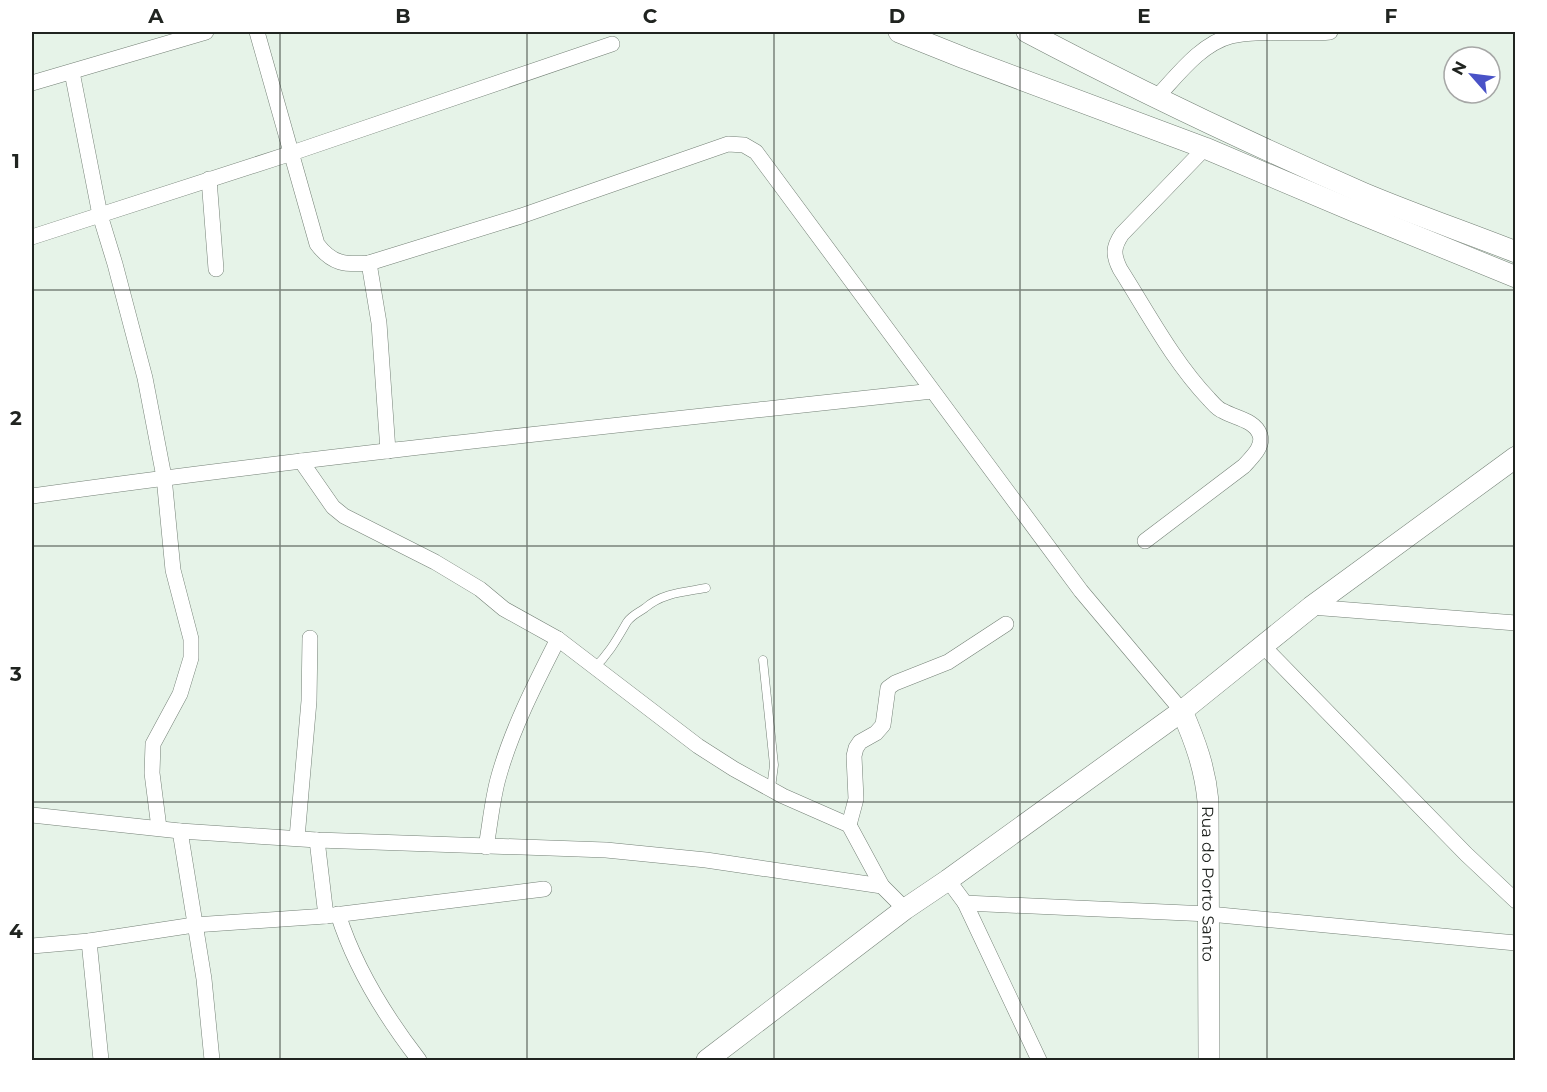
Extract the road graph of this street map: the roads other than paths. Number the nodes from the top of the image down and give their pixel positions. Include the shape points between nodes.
1 (206, 32) edge
2 (257, 32) edge
3 (899, 32) edge
4 (1027, 32) edge
5 (1330, 32) edge
6 (612, 44) dead end
7 (72, 72) junction
8 (32, 83) edge
9 (1156, 98) junction
10 (1204, 148) junction
11 (292, 153) junction
12 (209, 179) junction
13 (100, 215) junction
14 (32, 237) edge
15 (1515, 252) edge
16 (369, 263) junction
17 (216, 269) dead end
18 (1515, 277) edge
19 (932, 391) junction
20 (387, 451) junction
21 (1515, 457) edge
22 (301, 461) junction
23 (164, 477) junction
24 (32, 496) edge
25 (1145, 541) dead end
26 (706, 588) dead end
27 (1311, 607) junction
28 (1515, 623) edge
29 (1006, 624) dead end
30 (310, 638) dead end
31 (558, 639) junction
32 (1263, 646) junction
33 (763, 660) dead end
34 (594, 668) junction
35 (1182, 711) junction
36 (771, 788) junction
37 (32, 815) edge
38 (849, 825) junction
39 (159, 828) junction
40 (180, 831) junction
41 (297, 838) junction
42 (317, 840) junction
43 (486, 847) junction
44 (948, 880) junction
45 (882, 886) junction
46 (544, 889) dead end
47 (1515, 901) edge
48 (965, 903) junction
49 (905, 909) junction
50 (332, 915) junction
51 (1209, 915) junction
52 (194, 925) junction
53 (89, 941) junction
54 (1515, 943) edge
55 (32, 946) edge
56 (101, 1060) edge
57 (212, 1060) edge
58 (419, 1060) edge
59 (707, 1060) edge
60 (1039, 1060) edge
61 (1209, 1060) edge

1 - 7 street
2 - 11 street
3 - 10 street
4 - 9 street
5 - 9 street via 1230,36 1195,58
6 - 11 street
7 - 8 street
7 - 13 street
9 - 15 street via 1365,194
10 - 18 street
10 - 25 street via 1122,234 1113,255 1204,394 1221,411 1253,425 1262,441 1244,466
11 - 12 street
11 - 16 street via 317,244 335,260
12 - 13 street
12 - 17 street
13 - 14 street
13 - 23 street via 133,329
16 - 19 street via 521,216 728,144 744,145 756,152 775,176
16 - 20 street via 379,323
19 - 20 street
19 - 35 street via 1081,591
20 - 22 street
21 - 27 street
22 - 23 street
22 - 31 street via 333,507 344,516 453,572 504,609
23 - 24 street
23 - 39 street via 173,570 191,639 191,658 180,694 153,744 152,773
26 - 34 lane via 658,598 635,613
27 - 28 street
27 - 32 street
29 - 38 street via 948,662 888,688 883,725 856,748 856,799
30 - 41 street via 309,701
31 - 34 street
31 - 43 street via 500,772
32 - 35 street
32 - 47 street
33 - 36 lane via 774,765
34 - 36 street via 698,746
35 - 44 street
35 - 51 street, Rua do Porto Santo via 1206,777
36 - 38 street
37 - 39 street
38 - 45 street
39 - 40 street
40 - 41 street
40 - 52 street
41 - 42 street
42 - 43 street
42 - 50 street
43 - 45 street via 606,850 706,860
44 - 48 street
44 - 49 street
45 - 49 street
46 - 50 street
48 - 51 street
48 - 60 street
49 - 59 street
50 - 52 street
50 - 58 street via 393,1028
51 - 54 street
51 - 61 street, Rua do Porto Santo
52 - 53 street
52 - 57 street
53 - 55 street
53 - 56 street

